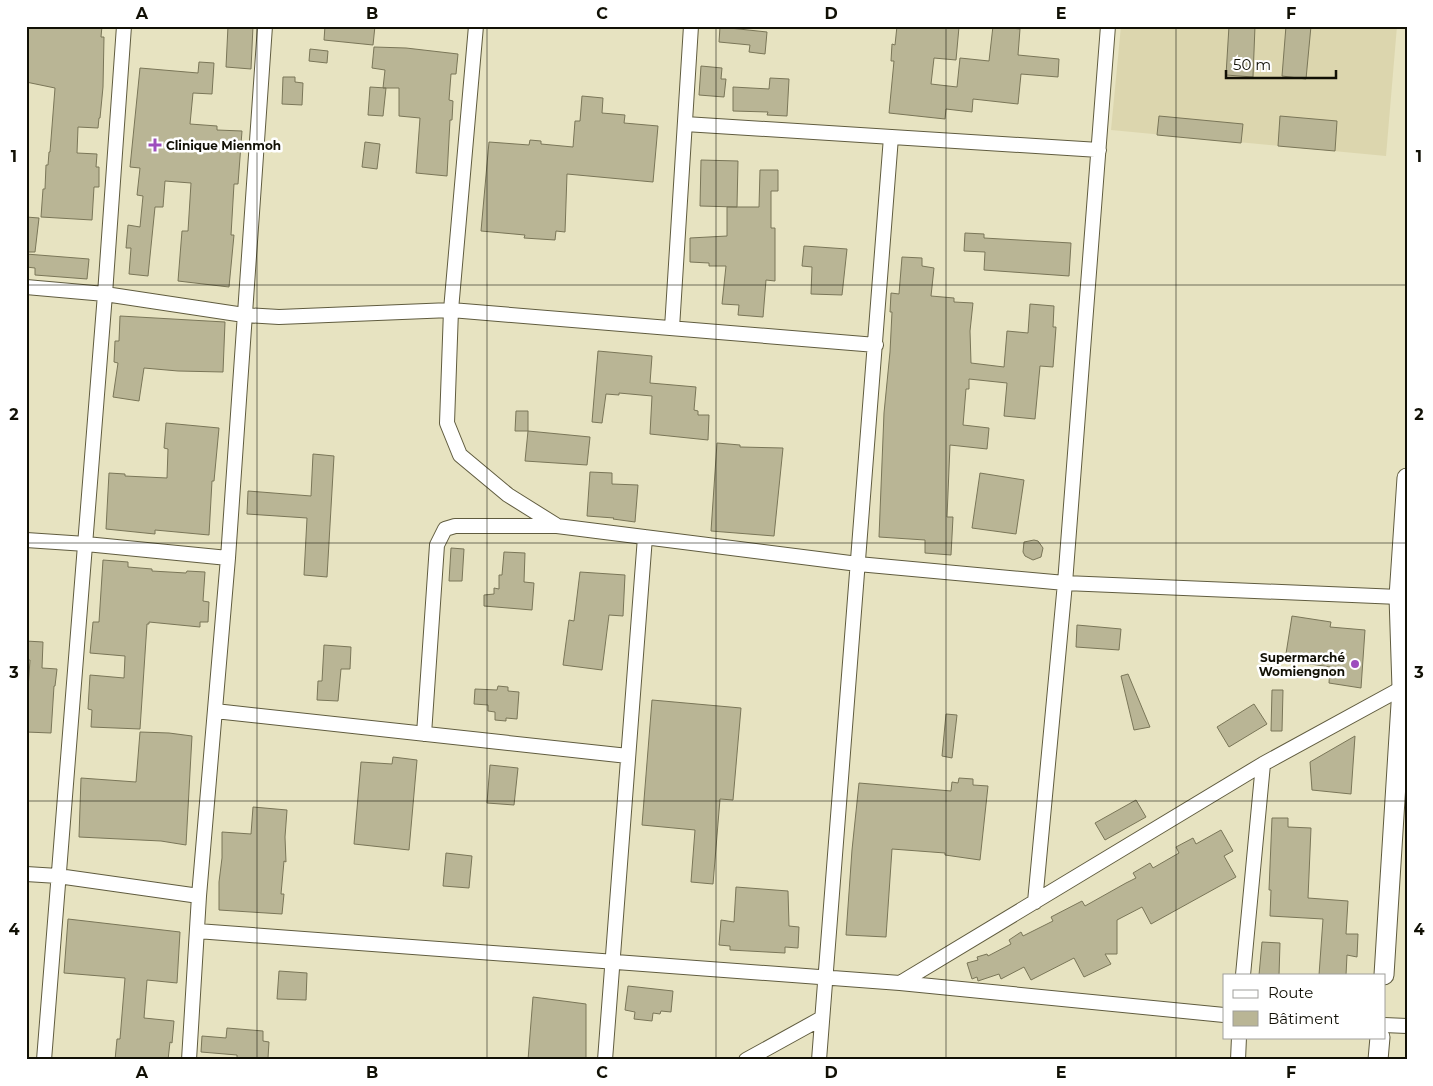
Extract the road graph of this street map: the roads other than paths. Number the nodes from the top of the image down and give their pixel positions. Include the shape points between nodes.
1 (124, 26) edge
2 (265, 26) edge
3 (476, 26) edge
4 (691, 26) edge
5 (1108, 26) edge
6 (685, 124) junction
7 (891, 137) junction
8 (1099, 150) junction
9 (26, 287) edge
10 (105, 294) junction
11 (451, 310) junction
12 (244, 315) junction
13 (672, 328) junction
14 (876, 345) junction
15 (1407, 478) edge
16 (557, 526) junction
17 (645, 537) junction
18 (26, 540) edge
19 (86, 544) junction
20 (228, 558) junction
21 (858, 564) junction
22 (1065, 584) junction
23 (1399, 596) junction
24 (1404, 687) edge
25 (215, 711) junction
26 (424, 734) junction
27 (628, 756) junction
28 (1263, 764) junction
29 (26, 874) edge
30 (58, 876) junction
31 (199, 896) junction
32 (1035, 902) junction
33 (198, 931) junction
34 (612, 962) junction
35 (1243, 974) edge
36 (1384, 974) edge
37 (824, 977) junction
38 (900, 982) junction
39 (1223, 1015) edge
40 (822, 1018) junction
41 (1386, 1025) edge
42 (1407, 1026) edge
43 (1239, 1038) edge
44 (1380, 1038) edge
45 (44, 1060) edge
46 (189, 1060) edge
47 (605, 1060) edge
48 (746, 1060) edge
49 (818, 1060) edge
50 (1238, 1060) edge
51 (1378, 1060) edge

1 - 10 street
2 - 12 street
3 - 11 street
4 - 6 street
5 - 8 street
6 - 7 street
6 - 13 street
7 - 8 street
7 - 14 street
8 - 22 street
9 - 10 street
10 - 12 street
10 - 19 street
11 - 12 street via 279,317
11 - 13 street
11 - 16 street via 447,423 460,455 508,494
12 - 20 street
13 - 14 street
14 - 21 street
15 - 23 main road
16 - 17 street
16 - 26 street via 455,526 445,530 437,545
17 - 21 street
17 - 27 street
18 - 19 street
19 - 20 street
19 - 30 street
20 - 25 street
21 - 22 street
21 - 37 street
22 - 23 street
22 - 32 street
23 - 24 main road
24 - 28 street
24 - 36 main road
25 - 26 street
25 - 31 street
26 - 27 street
27 - 34 street
28 - 32 street
28 - 35 street
29 - 30 street
30 - 31 street
30 - 45 street
31 - 33 street
32 - 38 street
33 - 34 street
33 - 46 street
34 - 37 street
34 - 47 street
37 - 38 street
37 - 40 street
38 - 39 street
40 - 48 street
40 - 49 street
41 - 42 street
43 - 50 street
44 - 51 main road

